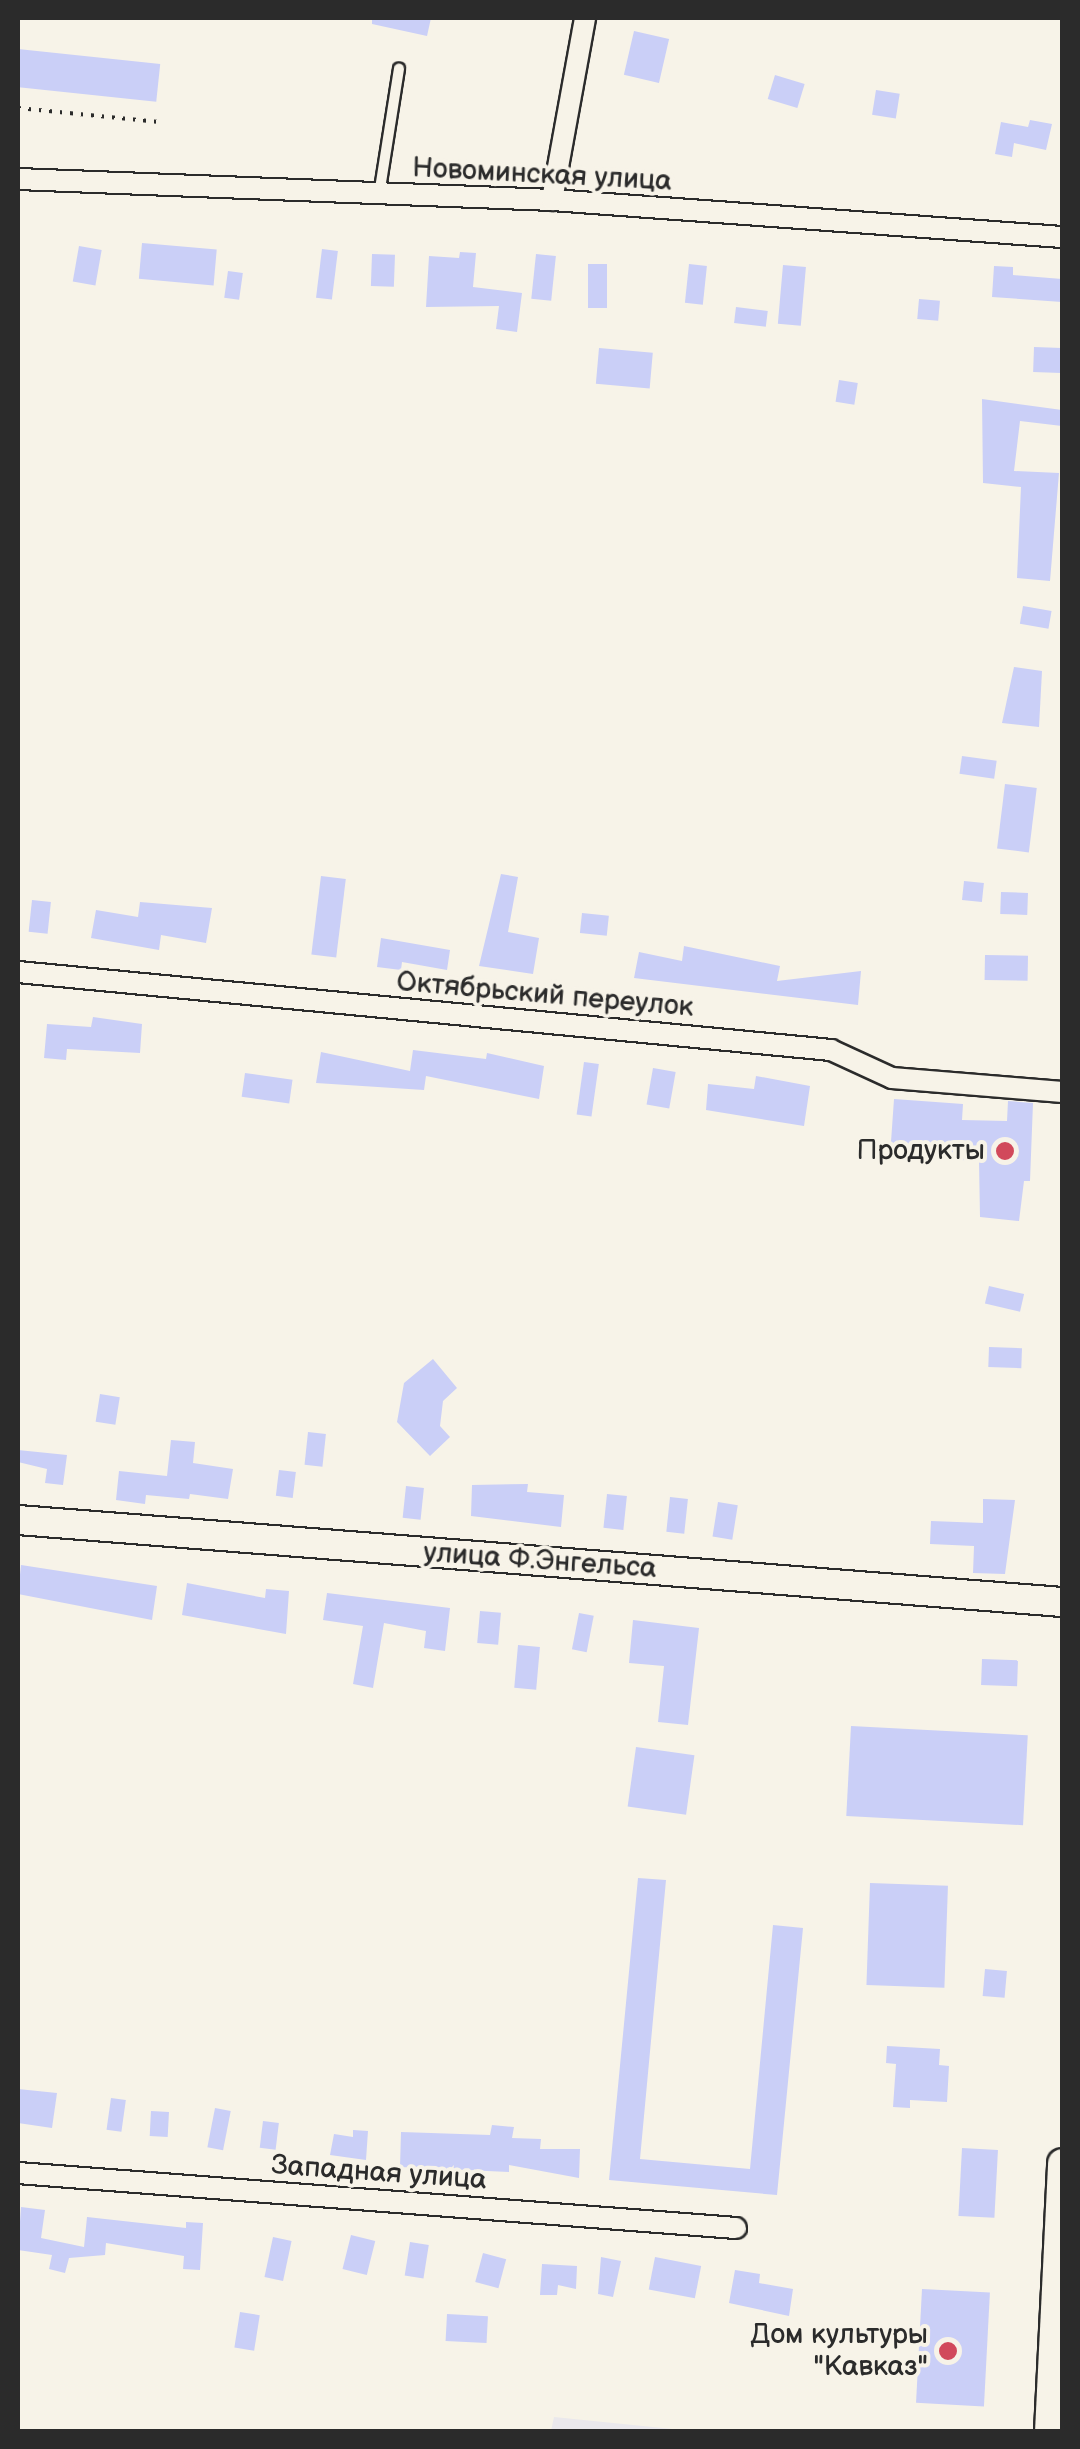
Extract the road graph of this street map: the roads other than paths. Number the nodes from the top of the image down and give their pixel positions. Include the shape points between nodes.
1 (585, 18) edge
2 (398, 69) dead end
3 (18, 179) edge
4 (379, 195) junction
5 (552, 200) junction
6 (1062, 237) edge
7 (18, 972) edge
8 (1062, 1092) edge
9 (18, 1520) edge
10 (1062, 1602) edge
11 (1062, 2164) edge
12 (18, 2173) edge
13 (736, 2228) dead end
14 (1049, 2432) edge

1 - 5 street
2 - 4 lane
3 - 4 street, Новоминская улица
4 - 5 street, Новоминская улица
5 - 6 street, Новоминская улица
7 - 8 street, Октябрьский переулок via 831,1050 892,1078
9 - 10 main road, улица Ф.Энгельса
11 - 14 main road
12 - 13 street, Западная улица

